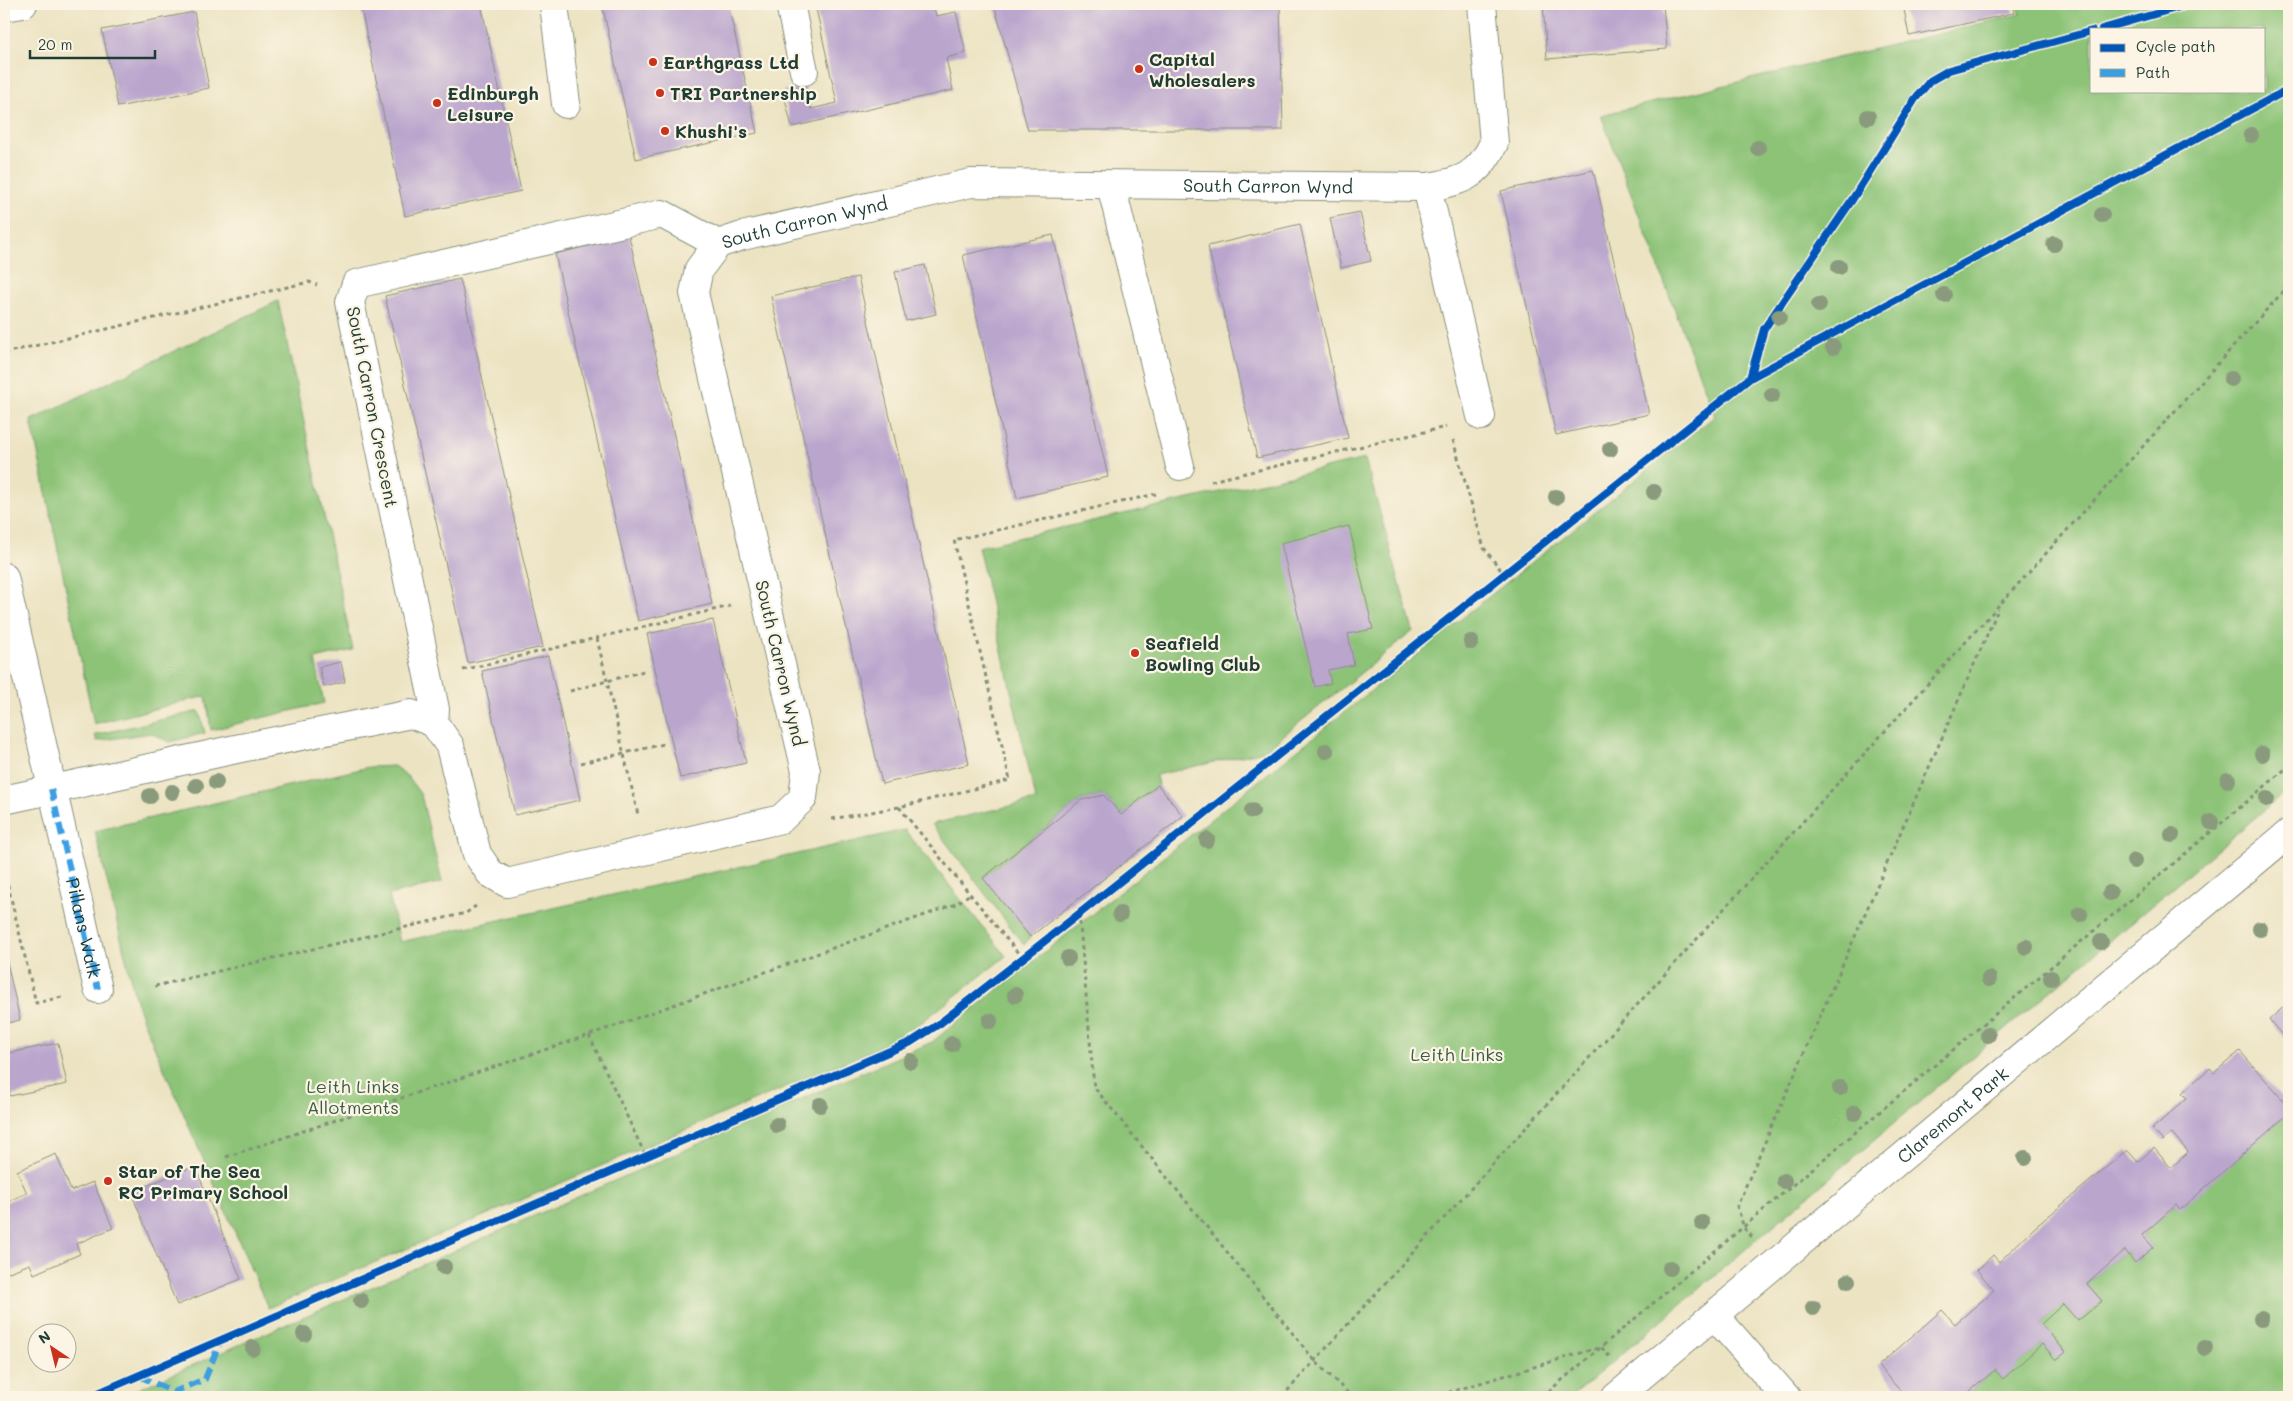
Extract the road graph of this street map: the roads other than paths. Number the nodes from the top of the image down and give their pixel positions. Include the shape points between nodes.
1 (22, 4) edge
2 (554, 4) edge
3 (790, 4) edge
4 (1482, 4) edge
5 (4, 7) edge
6 (804, 71) dead end
7 (566, 104) dead end
8 (1110, 185) junction
9 (1427, 187) junction
10 (718, 244) junction
11 (1481, 416) dead end
12 (1180, 466) dead end
13 (4, 577) edge
14 (434, 723) junction
15 (51, 790) junction
16 (4, 800) edge
17 (2289, 833) edge
18 (98, 989) road end
19 (1714, 1316) junction
20 (1624, 1390) edge
21 (1786, 1397) edge

1 - 5 street
2 - 7 street
3 - 6 street
4 - 9 street, South Carron Wynd via 1494,143 1485,162 1470,176
8 - 9 street, South Carron Wynd
8 - 10 street, South Carron Wynd via 971,183
8 - 12 street
9 - 11 street
10 - 14 street, South Carron Crescent via 662,214 356,284 350,302 435,709
10 - 14 street, South Carron Wynd via 699,269 694,293 806,771 803,798 781,819 507,883 490,873 477,854 450,746
13 - 15 street, Pillans Walk
14 - 15 street via 411,714
15 - 16 street
15 - 18 street, Pillans Walk
17 - 19 street, Claremont Park
19 - 20 street, Claremont Park
19 - 21 street

